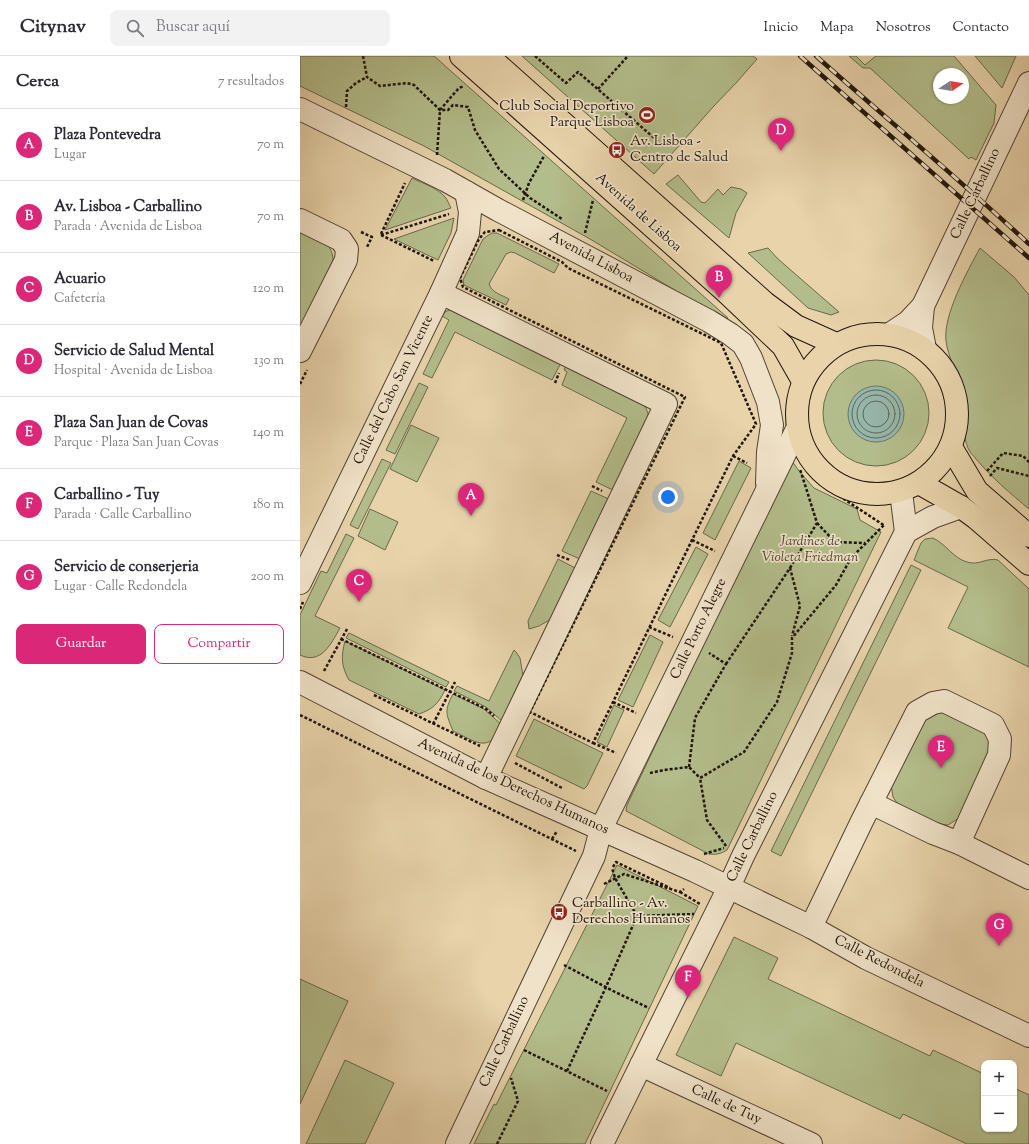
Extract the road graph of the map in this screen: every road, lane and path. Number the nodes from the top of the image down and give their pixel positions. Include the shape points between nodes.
1 (461, 56) edge
2 (488, 56) edge
3 (535, 56) edge
4 (628, 56) edge
5 (367, 77) dead end
6 (1029, 83) edge
7 (468, 84) dead end
8 (598, 89) junction
9 (346, 107) dead end
10 (300, 109) edge
11 (660, 143) dead end
12 (546, 152) dead end
13 (437, 157) dead end
14 (407, 178) dead end
15 (466, 192) junction
16 (594, 194) dead end
17 (523, 199) dead end
18 (498, 210) junction
19 (455, 213) dead end
20 (300, 220) edge
21 (468, 233) junction
22 (585, 234) dead end
23 (381, 235) junction
24 (434, 261) dead end
25 (440, 293) junction
26 (923, 306) junction
27 (890, 334) junction
28 (836, 344) junction
29 (925, 349) junction
30 (300, 351) edge
31 (803, 381) junction
32 (797, 429) junction
33 (951, 447) junction
34 (733, 456) dead end
35 (1029, 462) edge
36 (753, 465) dead end
37 (800, 468) dead end
38 (983, 476) dead end
39 (910, 488) junction
40 (767, 490) junction
41 (961, 507) junction
42 (887, 522) dead end
43 (818, 523) junction
44 (906, 532) junction
45 (1029, 536) edge
46 (692, 540) dead end
47 (866, 543) junction
48 (719, 553) dead end
49 (1029, 564) edge
50 (790, 568) junction
51 (303, 589) edge
52 (300, 609) edge
53 (649, 627) dead end
54 (347, 629) dead end
55 (792, 638) junction
56 (341, 639) junction
57 (678, 639) dead end
58 (707, 651) dead end
59 (726, 664) junction
60 (318, 668) dead end
61 (324, 671) junction
62 (331, 674) dead end
63 (300, 682) edge
64 (455, 682) dead end
65 (450, 692) junction
66 (372, 694) dead end
67 (613, 702) dead end
68 (300, 715) edge
69 (641, 715) dead end
70 (495, 717) dead end
71 (433, 724) junction
72 (593, 743) dead end
73 (498, 754) junction
74 (622, 756) dead end
75 (689, 767) junction
76 (644, 774) dead end
77 (486, 778) junction
78 (700, 778) junction
79 (569, 791) dead end
80 (871, 803) junction
81 (602, 829) junction
82 (959, 843) junction
83 (577, 851) dead end
84 (616, 862) dead end
85 (612, 868) dead end
86 (695, 871) junction
87 (615, 878) junction
88 (1029, 878) edge
89 (603, 884) dead end
90 (729, 887) junction
91 (680, 892) junction
92 (698, 909) dead end
93 (637, 916) junction
94 (693, 920) dead end
95 (811, 927) junction
96 (563, 965) dead end
97 (606, 987) junction
98 (650, 1008) dead end
99 (1029, 1036) edge
100 (522, 1049) dead end
101 (641, 1065) junction
102 (567, 1071) junction
103 (509, 1073) dead end
104 (610, 1092) dead end
105 (457, 1144) edge
106 (497, 1144) edge
107 (602, 1144) edge
108 (811, 1144) edge

1 - 31 main road, Avenida de Lisboa via 725,291 783,346
2 - 28 main road, Avenida de Lisboa via 765,303 796,326
3 - 8 path via 566,83 578,72
4 - 8 path
5 - 9 path via 347,92
6 - 26 street, Calle Carballino
7 - 13 path via 459,88 440,110
8 - 11 path
10 - 15 street, Avenida Lisboa
12 - 17 path via 528,183
14 - 23 path
15 - 18 street, Avenida Lisboa
15 - 21 street, Calle del Cabo San Vicente via 470,212
16 - 22 path
18 - 21 street
18 - 40 street, Avenida Lisboa via 709,321 743,344 768,402 772,425
19 - 23 path
20 - 30 street via 341,240 346,250 346,260
21 - 25 street, Calle del Cabo San Vicente
23 - 24 path
25 - 51 street, Calle del Cabo San Vicente
25 - 73 street via 666,404
26 - 27 street, Calle Carballino via 908,322
26 - 29 street, Calle Carballino via 921,328
27 - 28 main road via 862,334
27 - 29 main road
28 - 31 main road via 817,360
29 - 33 main road via 943,369 955,394 957,420
31 - 32 main road via 796,405
32 - 39 main road via 810,461 835,484 867,495
32 - 40 street, Calle Porto Alegre
33 - 39 main road via 938,468
33 - 45 main road via 978,491
34 - 36 path
35 - 38 path via 1023,456 1003,453
37 - 43 path
39 - 41 main road
39 - 44 street
40 - 81 street, Calle Porto Alegre
41 - 44 street via 933,517
41 - 49 main road
42 - 47 path
43 - 47 path via 835,542
43 - 50 path
44 - 90 street, Calle Carballino
46 - 48 path
47 - 55 path via 851,558 836,585
50 - 55 path via 800,606
50 - 59 path
51 - 52 path
53 - 57 path
54 - 56 path
55 - 78 path via 792,653 777,702 744,752
56 - 61 path
56 - 65 path
58 - 59 path
59 - 75 path via 695,718
60 - 61 path
61 - 62 path
63 - 77 street, Avenida de los Derechos Humanos
64 - 65 path
65 - 70 path via 486,709
65 - 71 path
66 - 71 path
67 - 69 path
68 - 83 path
71 - 73 path
72 - 74 path
73 - 77 street
73 - 79 path
75 - 76 path
75 - 78 path
77 - 81 street, Avenida de los Derechos Humanos
78 - 86 path via 707,820 727,847 705,853
80 - 82 street
80 - 82 street via 917,712 933,703 944,701 993,725 1000,739 999,755
80 - 95 street
81 - 86 street, Avenida de los Derechos Humanos
81 - 105 street, Calle Carballino via 594,856
82 - 88 street
84 - 91 path
85 - 87 path
86 - 90 street, Avenida de los Derechos Humanos
86 - 91 path via 688,886
87 - 89 path
87 - 91 path via 624,874
87 - 93 path
90 - 95 street, Calle Redondela
90 - 101 street, Calle Carballino
91 - 92 path via 700,904
93 - 94 path via 696,914
93 - 97 path
95 - 99 street, Calle Redondela via 866,958
96 - 97 path
97 - 98 path
97 - 102 path
100 - 102 path
101 - 107 street, Calle Carballino
101 - 108 street, Calle de Tuy
102 - 104 path
103 - 106 path via 518,1101

